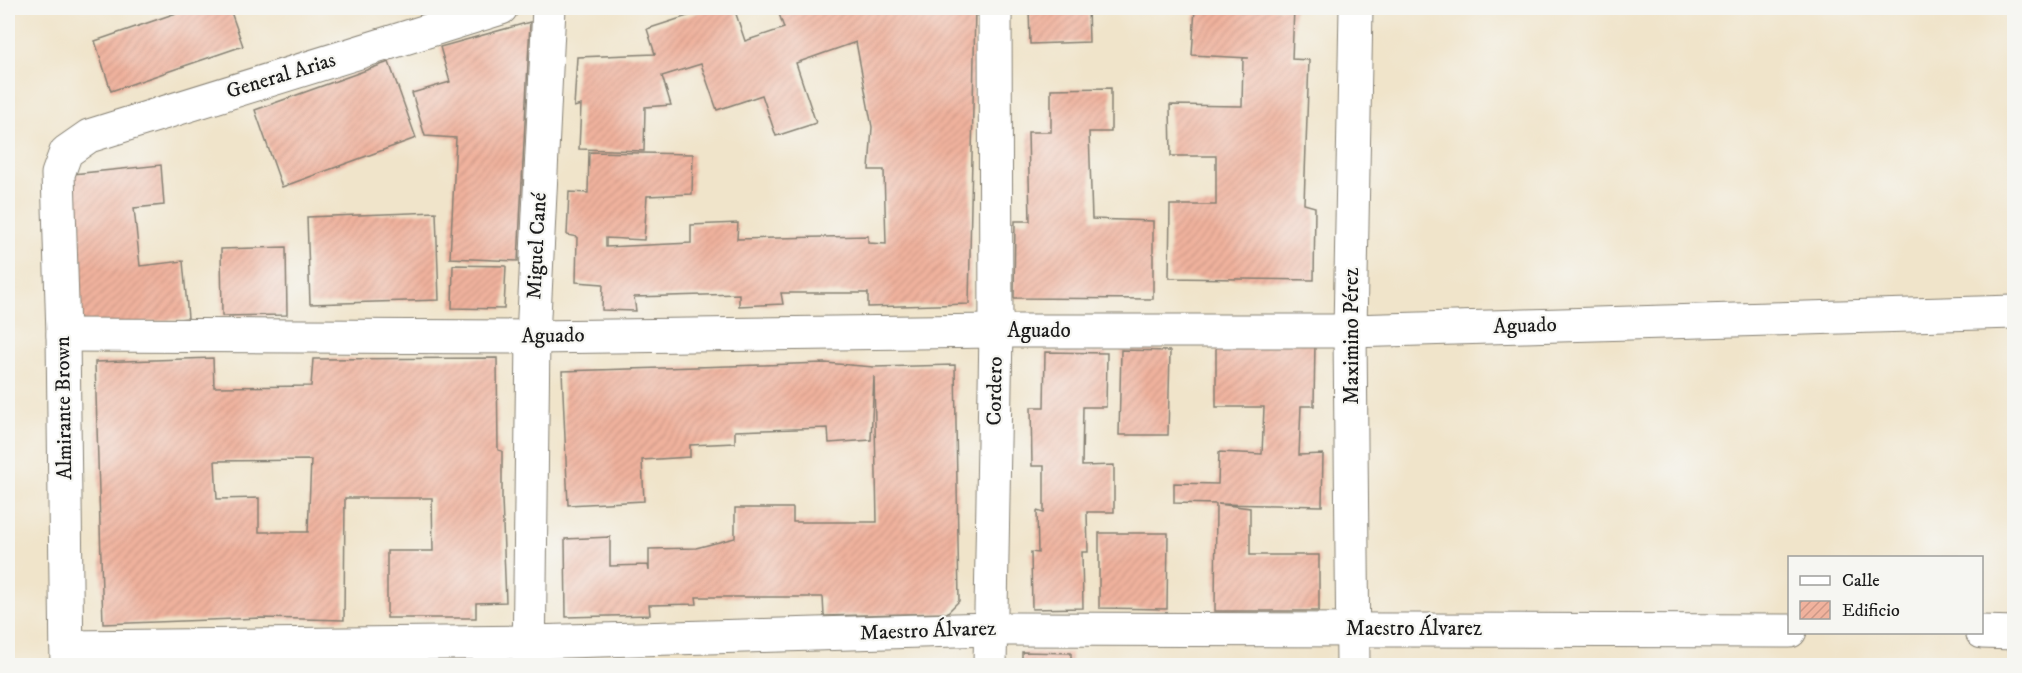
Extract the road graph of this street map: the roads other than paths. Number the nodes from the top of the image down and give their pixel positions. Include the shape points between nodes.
1 (501, 8) edge
2 (549, 8) edge
3 (995, 8) edge
4 (1356, 8) edge
5 (66, 153) joint
6 (2014, 312) edge
7 (996, 331) junction
8 (1350, 331) junction
9 (63, 335) junction
10 (533, 337) junction
11 (991, 629) junction
12 (1354, 629) junction
13 (1788, 631) edge
14 (1983, 632) edge
15 (2014, 633) edge
16 (530, 654) edge
17 (67, 656) edge
18 (990, 666) edge
19 (1353, 666) edge

1 - 5 street, General Arias via 89,136
2 - 10 street, Miguel Cané
3 - 7 street, Cordero
4 - 8 street, Maximino Pérez
5 - 9 street, Almirante Brown via 58,174
6 - 8 street, Aguado
7 - 8 street, Aguado
7 - 10 street, Aguado
7 - 11 street, Cordero
8 - 12 street, Maximino Pérez
9 - 10 street, Aguado
9 - 17 street, Almirante Brown
10 - 16 street, Miguel Cané
11 - 12 street, Maestro Álvarez
11 - 16 street, Maestro Álvarez
11 - 18 street, Cordero
12 - 13 street, Maestro Álvarez
12 - 19 street, Maximino Pérez
14 - 15 street
16 - 17 street, Maestro Álvarez

